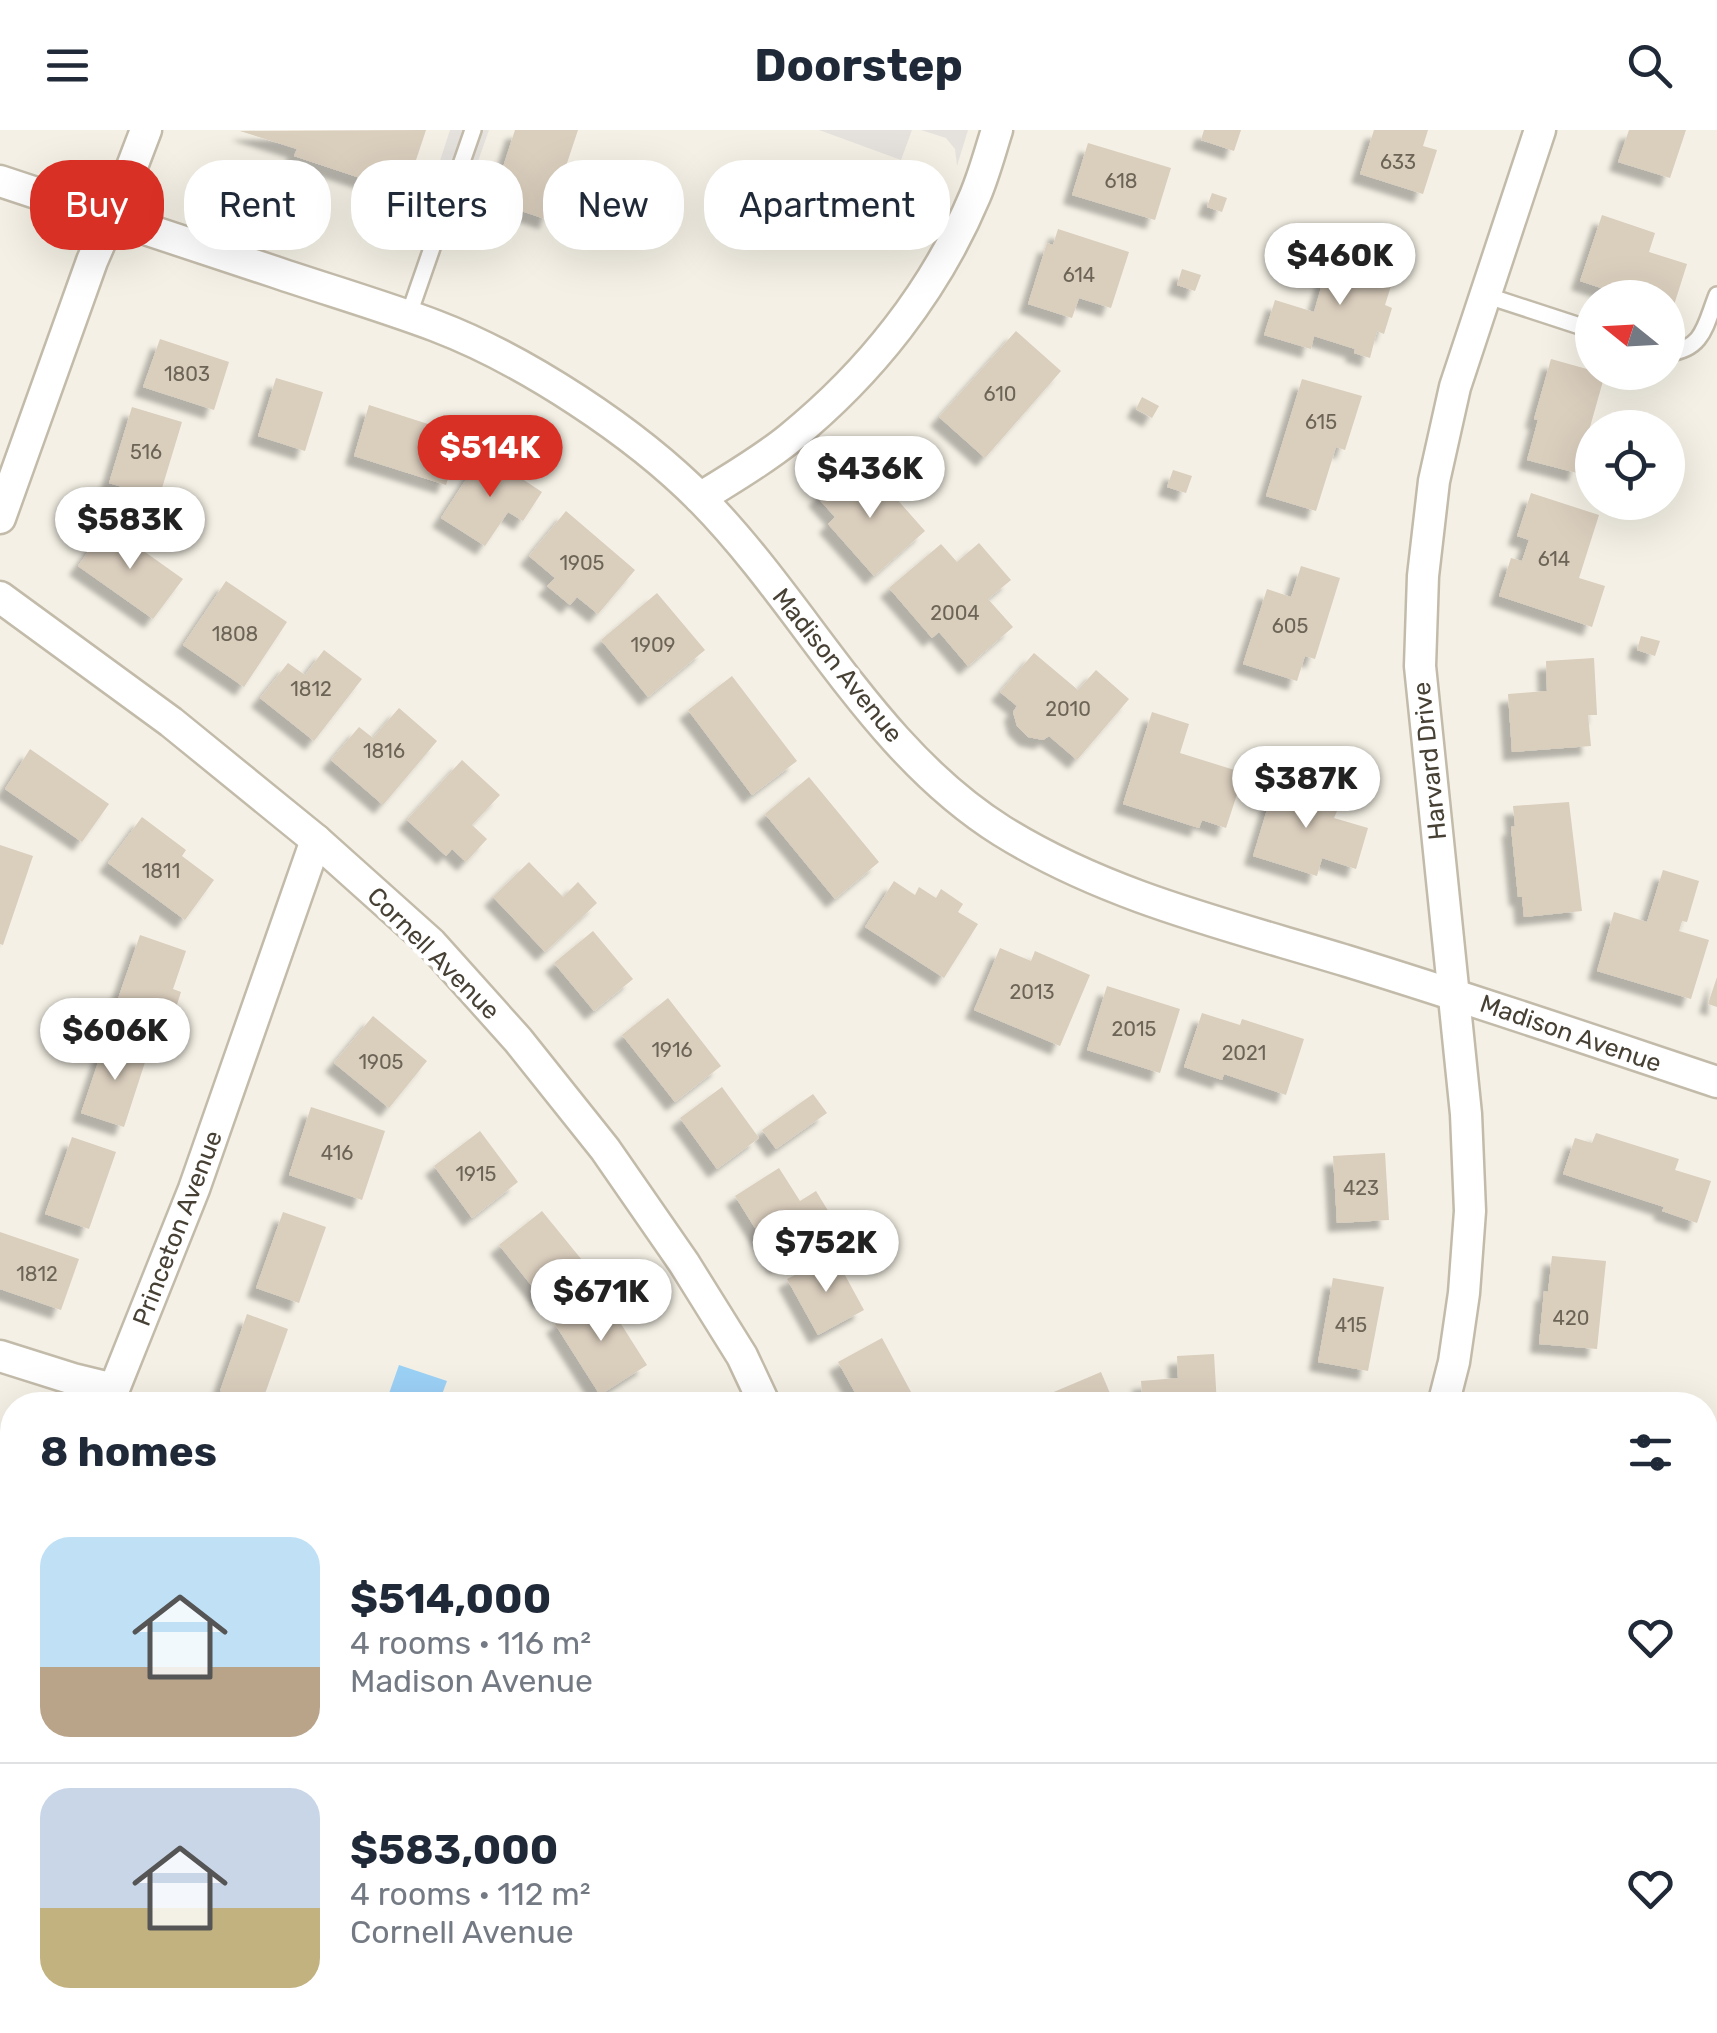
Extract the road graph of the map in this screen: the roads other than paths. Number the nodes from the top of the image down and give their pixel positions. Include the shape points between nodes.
1 (146, 130) edge
2 (473, 130) edge
3 (997, 130) edge
4 (1540, 130) edge
5 (134, 160) edge
6 (0, 181) edge
7 (30, 191) edge
8 (164, 236) edge
9 (97, 250) edge
10 (1717, 294) edge
11 (1485, 295) junction
12 (408, 317) junction
13 (1575, 324) edge
14 (1685, 350) edge
15 (700, 498) junction
16 (0, 518) edge
17 (0, 596) edge
18 (316, 840) junction
19 (1452, 993) junction
20 (1717, 1082) edge
21 (0, 1356) edge
22 (100, 1392) edge
23 (113, 1392) edge
24 (758, 1392) edge
25 (1446, 1392) edge

1 - 5 street
2 - 12 lane
3 - 15 street via 976,195 895,333 846,389 786,441
4 - 11 street, Harvard Drive
6 - 7 street, Madison Avenue
8 - 12 street, Madison Avenue
9 - 16 street
10 - 14 lane via 1698,342
11 - 13 lane
11 - 19 street, Harvard Drive via 1450,406 1423,576 1420,666
12 - 15 street, Madison Avenue via 510,360 570,396
15 - 19 street, Madison Avenue via 882,725 936,781 998,829 1128,894
17 - 18 street, Cornell Avenue
18 - 23 street, Princeton Avenue via 194,1188
18 - 24 street, Cornell Avenue via 431,942 531,1056 684,1263
19 - 20 street, Madison Avenue
19 - 25 street, Harvard Drive via 1470,1211
21 - 22 street

